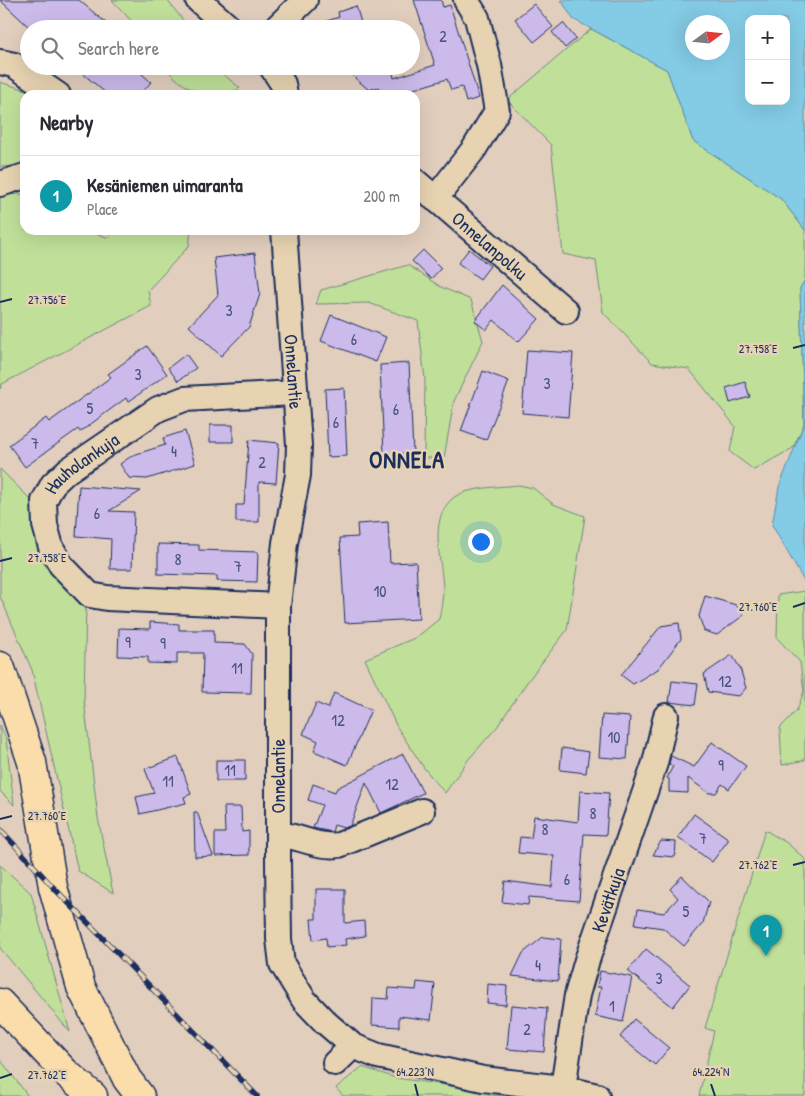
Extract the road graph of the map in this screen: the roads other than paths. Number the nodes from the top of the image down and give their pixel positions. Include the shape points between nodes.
1 (198, 0) edge
2 (305, 0) edge
3 (466, 0) edge
4 (221, 20) edge
5 (284, 20) edge
6 (0, 62) edge
7 (20, 69) edge
8 (29, 75) edge
9 (277, 75) edge
10 (51, 90) edge
11 (284, 90) edge
12 (20, 178) edge
13 (0, 185) edge
14 (420, 186) edge
15 (20, 190) edge
16 (435, 199) junction
17 (284, 235) edge
18 (566, 311) dead end
19 (295, 393) junction
20 (278, 606) junction
21 (0, 666) edge
22 (666, 716) dead end
23 (422, 811) dead end
24 (278, 834) junction
25 (0, 1003) edge
26 (353, 1046) junction
27 (335, 1063) dead end
28 (563, 1088) junction
29 (93, 1096) edge
30 (140, 1096) edge
31 (597, 1096) edge

1 - 4 street
2 - 5 street
3 - 16 street via 477,18 497,111 474,150
6 - 7 street
8 - 10 street
9 - 11 street
12 - 13 street
13 - 15 street
14 - 16 street, Onnelanpolku
16 - 18 street, Onnelanpolku
17 - 19 street, Onnelantie
19 - 20 street, Onnelantie via 298,475 285,543
19 - 20 street, Hauholankuja via 184,399 158,409 67,470 53,484 44,501 51,547 60,565 90,594 108,598
20 - 24 street, Onnelantie
21 - 30 highway via 32,762 53,887 81,987 127,1079
22 - 28 street, Kevätkuja via 655,763 577,995
23 - 24 street via 339,845 328,846
24 - 26 street, Onnelantie via 271,914 282,964 293,984 325,1022
25 - 29 highway via 66,1073
26 - 27 street
26 - 28 street, Onnelantie via 378,1056 483,1079
28 - 31 street, Onnelantie

